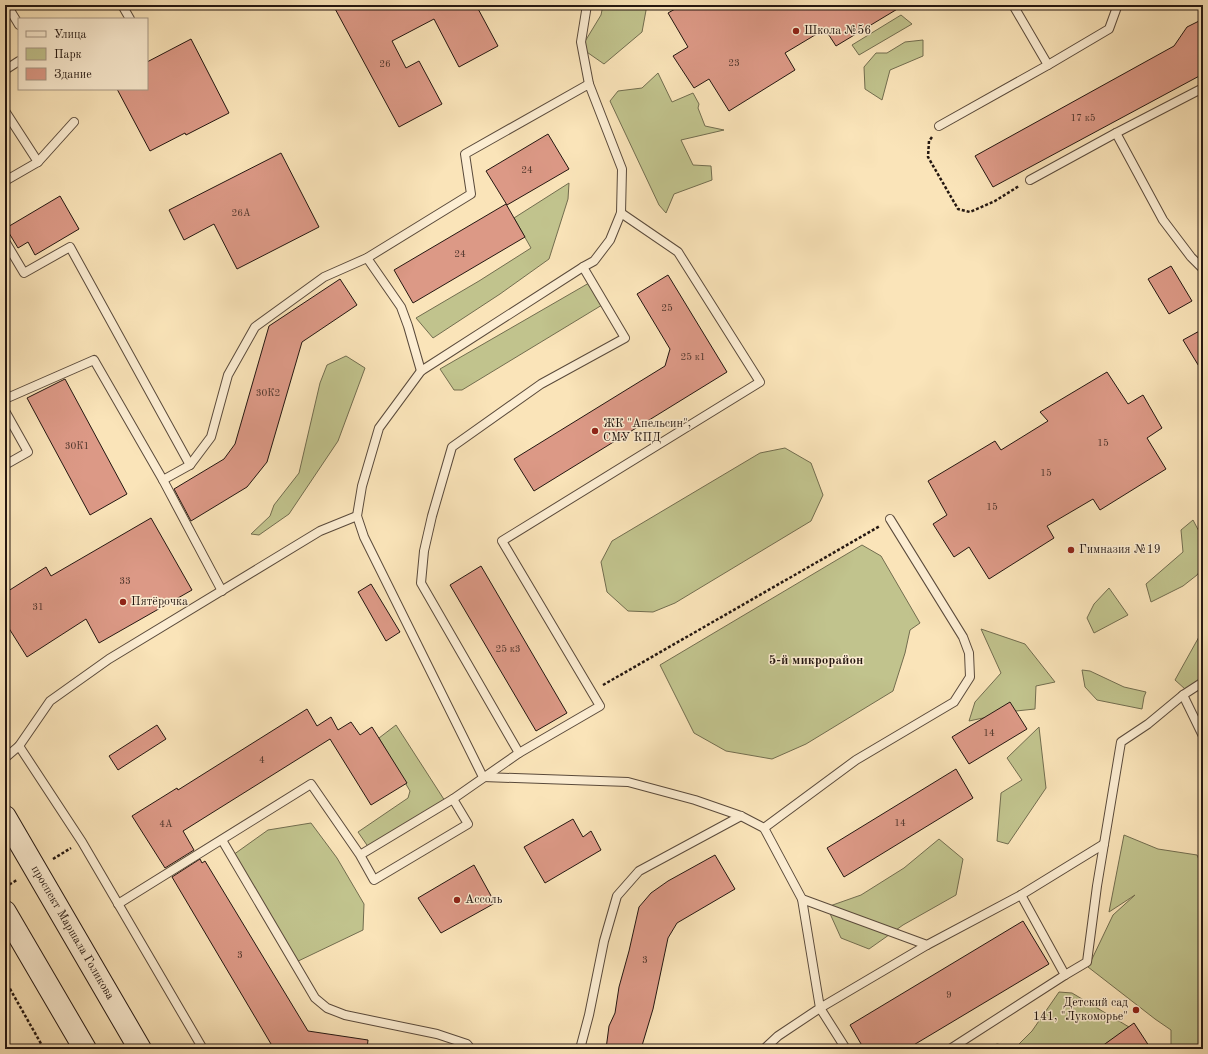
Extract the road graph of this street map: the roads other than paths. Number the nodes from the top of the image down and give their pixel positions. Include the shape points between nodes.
1 (7, 5) edge
2 (122, 5) edge
3 (587, 5) edge
4 (1013, 5) edge
5 (1118, 6) edge
6 (129, 18) edge
7 (18, 23) edge
8 (18, 62) edge
9 (1048, 65) junction
10 (5, 70) edge
11 (589, 84) junction
12 (1203, 88) edge
13 (5, 111) edge
14 (74, 122) dead end
15 (939, 126) road end
16 (1116, 133) junction
17 (38, 162) junction
18 (1030, 180) road end
19 (5, 181) edge
20 (621, 213) junction
21 (5, 241) edge
22 (367, 258) junction
23 (582, 267) junction
24 (1203, 269) edge
25 (421, 371) junction
26 (5, 399) edge
27 (5, 411) edge
28 (5, 465) edge
29 (190, 465) junction
30 (163, 480) junction
31 (357, 516) junction
32 (890, 520) road end
33 (222, 591) junction
34 (1203, 682) edge
35 (1183, 695) junction
36 (1203, 736) edge
37 (19, 746) junction
38 (519, 753) junction
39 (5, 758) edge
40 (484, 777) junction
41 (453, 799) junction
42 (741, 816) junction
43 (5, 817) edge
44 (764, 828) junction
45 (222, 840) junction
46 (1104, 844) junction
47 (360, 855) junction
48 (1021, 895) junction
49 (802, 899) junction
50 (118, 904) junction
51 (5, 912) edge
52 (927, 945) junction
53 (1065, 975) junction
54 (820, 1008) junction
55 (85, 1049) edge
56 (140, 1049) edge
57 (203, 1049) edge
58 (471, 1049) edge
59 (580, 1049) edge
60 (764, 1049) edge
61 (846, 1049) edge
62 (950, 1049) edge

1 - 7 lane
2 - 6 lane
3 - 11 lane via 581,42
4 - 9 lane
5 - 9 lane via 1109,29
8 - 10 lane
9 - 15 lane
11 - 20 lane via 622,169
11 - 22 lane via 465,154 471,194
12 - 16 lane
13 - 17 lane
14 - 17 lane
16 - 18 lane
16 - 24 lane via 1162,220
17 - 19 lane
20 - 23 lane via 610,240 594,261
20 - 38 lane via 678,252 760,382 502,541 600,706
21 - 29 lane via 24,273 70,247
22 - 25 lane via 401,307
22 - 29 lane via 324,277 255,327 228,375 211,437
23 - 25 lane
23 - 38 lane via 625,338 542,384 452,447 424,551 421,583
25 - 31 lane via 379,428 362,486
26 - 30 lane via 94,360
27 - 28 lane via 28,452
29 - 30 lane
30 - 33 lane
31 - 33 lane via 320,531
31 - 40 lane via 364,537
32 - 44 lane via 962,637 969,653 970,677 954,702 856,760
33 - 37 lane via 109,659 50,701
34 - 35 lane
35 - 36 lane
35 - 46 lane via 1121,742
37 - 39 lane
37 - 50 lane via 78,836
38 - 40 lane
40 - 41 lane
40 - 42 lane via 628,782 695,800
41 - 47 lane
41 - 47 lane via 468,824 374,880
42 - 44 lane
42 - 59 lane via 639,871 617,896 604,941
43 - 56 main road, проспект Маршала Голикова
44 - 49 lane
45 - 47 lane via 311,784
45 - 50 lane
45 - 58 lane via 315,998 327,1008 345,1015 437,1034 467,1044
46 - 48 lane
46 - 53 lane via 1087,962
48 - 52 lane
48 - 53 lane
49 - 52 lane
49 - 54 lane
50 - 57 lane
51 - 55 main road
52 - 54 lane
53 - 62 lane
54 - 60 lane via 778,1036
54 - 61 lane

